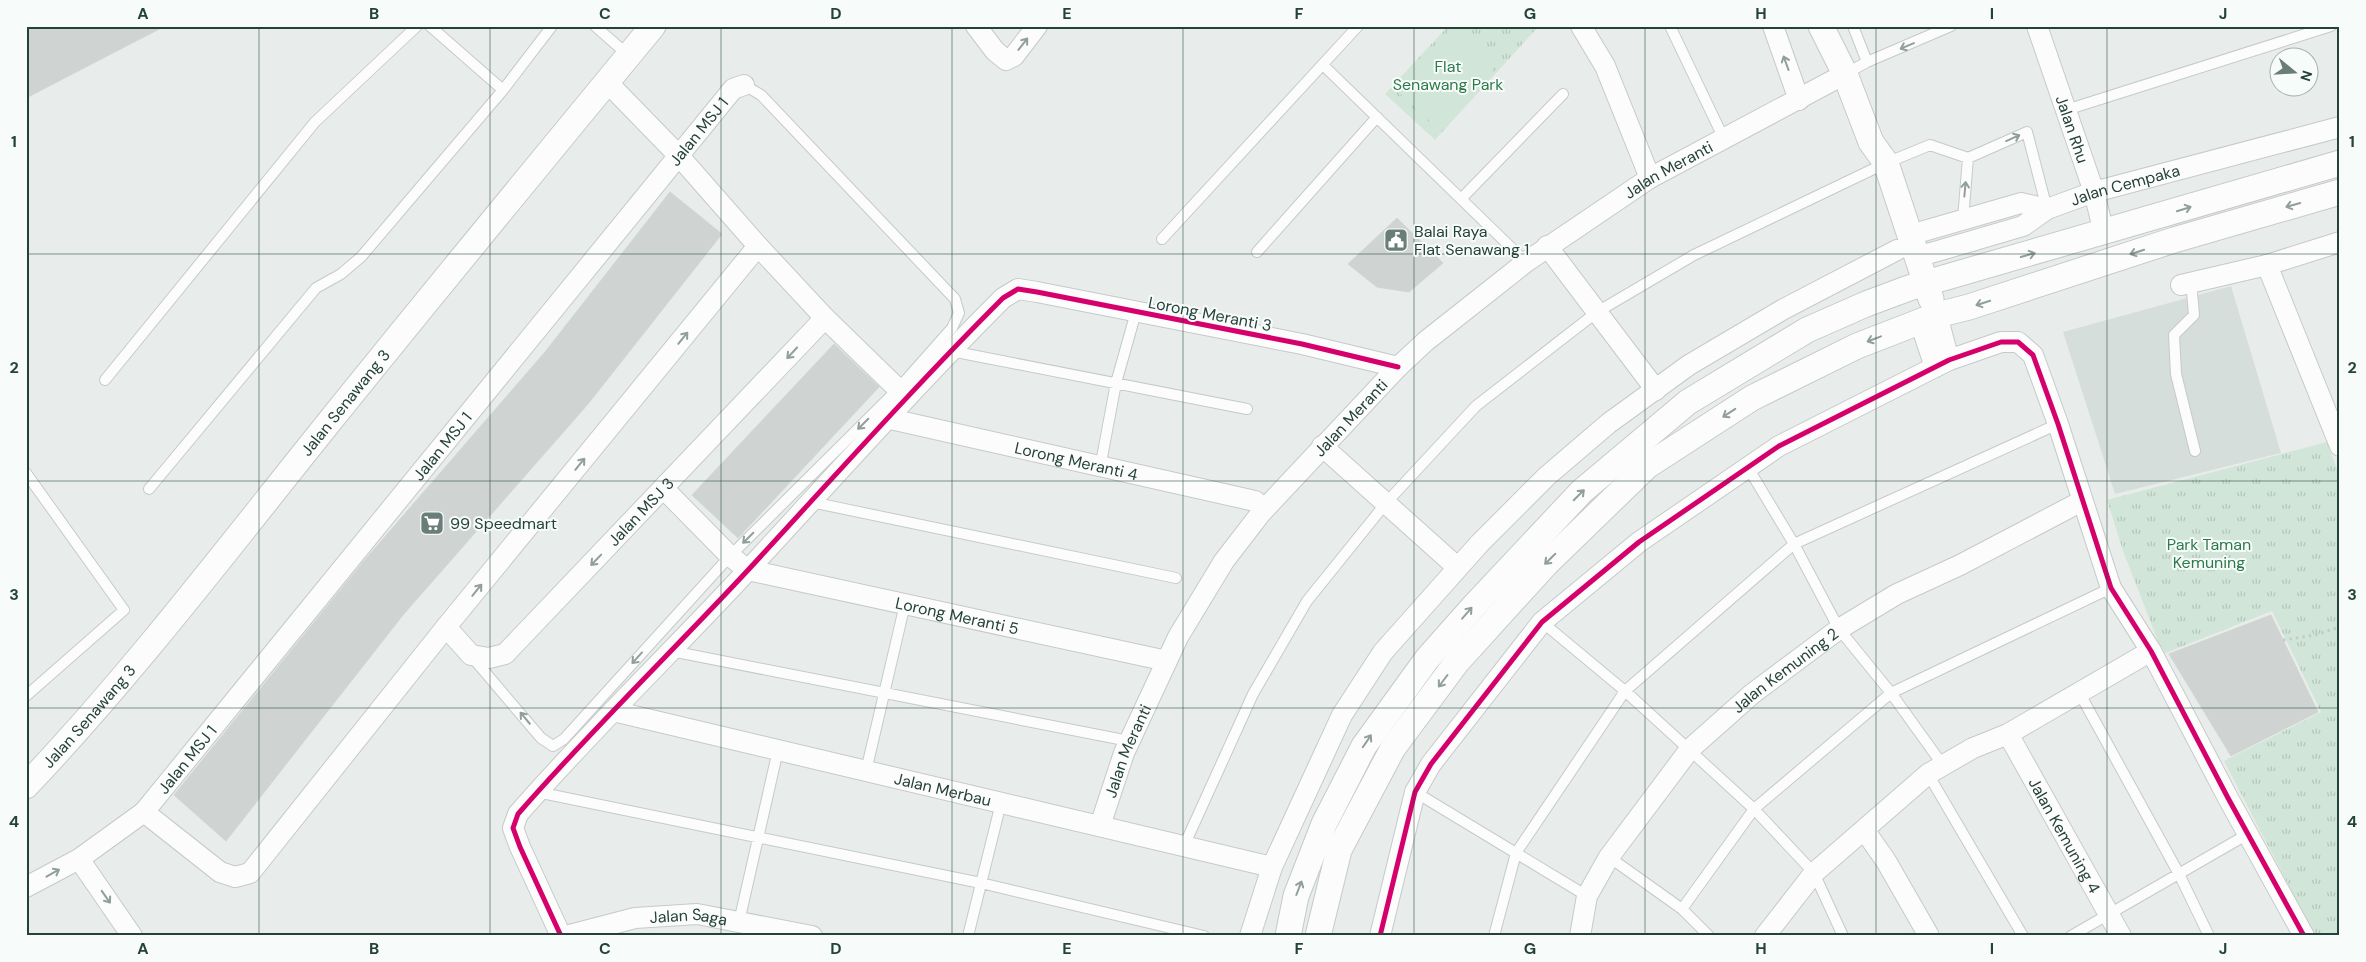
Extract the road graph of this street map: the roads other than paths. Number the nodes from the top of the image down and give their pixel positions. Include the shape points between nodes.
1 (417, 26) edge
2 (430, 26) edge
3 (552, 26) edge
4 (595, 26) edge
5 (654, 26) edge
6 (976, 26) edge
7 (1038, 26) edge
8 (1358, 26) edge
9 (1581, 26) edge
10 (1670, 26) edge
11 (1773, 26) edge
12 (1821, 26) edge
13 (1853, 26) edge
14 (1951, 26) edge
15 (2331, 26) edge
16 (2044, 28) edge
17 (1939, 29) edge
18 (629, 56) junction
19 (1867, 62) junction
20 (1323, 65) junction
21 (1845, 74) junction
22 (607, 82) junction
23 (744, 85) joint
24 (503, 90) junction
25 (1562, 94) dead end
26 (1799, 100) junction
27 (2066, 110) junction
28 (1377, 117) junction
29 (2340, 127) edge
30 (1724, 139) junction
31 (679, 156) junction
32 (1968, 158) junction
33 (2340, 163) edge
34 (1879, 167) junction
35 (1650, 178) junction
36 (2094, 192) junction
37 (2340, 192) edge
38 (1461, 199) junction
39 (2047, 209) junction
40 (1963, 219) junction
41 (2104, 233) junction
42 (1162, 239) dead end
43 (1969, 242) junction
44 (2340, 242) edge
45 (758, 246) junction
46 (1547, 246) junction
47 (1908, 247) junction
48 (1256, 252) dead end
49 (1526, 262) junction
50 (2268, 265) junction
51 (1964, 273) junction
52 (2186, 283) joint
53 (1917, 285) junction
54 (1136, 312) junction
55 (1597, 312) junction
56 (825, 318) junction
57 (1928, 318) junction
58 (950, 351) junction
59 (1942, 363) junction
60 (1398, 367) junction
61 (105, 380) dead end
62 (1116, 383) junction
63 (898, 389) junction
64 (1656, 390) junction
65 (1247, 409) dead end
66 (886, 418) junction
67 (2058, 424) junction
68 (1322, 446) junction
69 (2340, 446) edge
70 (2195, 451) dead end
71 (1747, 466) junction
72 (1100, 468) junction
73 (26, 473) edge
74 (149, 489) dead end
75 (664, 489) junction
76 (810, 501) junction
77 (2082, 501) junction
78 (1386, 503) junction
79 (1264, 509) junction
80 (1794, 544) junction
81 (730, 556) junction
82 (1458, 567) junction
83 (748, 570) junction
84 (1176, 578) dead end
85 (2111, 588) junction
86 (905, 604) junction
87 (1542, 622) junction
88 (446, 627) junction
89 (1839, 629) junction
90 (670, 650) junction
91 (2151, 651) junction
92 (471, 655) junction
93 (1167, 661) junction
94 (1625, 691) junction
95 (885, 693) junction
96 (1891, 693) junction
97 (2080, 694) junction
98 (26, 696) edge
99 (613, 711) junction
100 (2008, 734) junction
101 (1129, 741) junction
102 (1690, 749) junction
103 (778, 750) junction
104 (1935, 769) junction
105 (866, 771) junction
106 (29, 782) edge
107 (537, 792) junction
108 (1415, 792) junction
109 (1001, 803) junction
110 (1754, 809) junction
111 (144, 812) junction
112 (1100, 826) junction
113 (1865, 830) junction
114 (2248, 834) junction
115 (757, 837) junction
116 (1184, 846) junction
117 (1516, 853) junction
118 (1609, 856) junction
119 (79, 859) junction
120 (1272, 867) junction
121 (1814, 873) junction
122 (2179, 874) junction
123 (981, 883) junction
124 (26, 888) edge
125 (1587, 896) junction
126 (1682, 909) junction
127 (2109, 914) junction
128 (739, 922) junction
129 (132, 936) edge
130 (561, 936) edge
131 (566, 936) edge
132 (812, 936) edge
133 (968, 936) edge
134 (1204, 936) edge
135 (1250, 936) edge
136 (1288, 936) edge
137 (1318, 936) edge
138 (1380, 936) edge
139 (1494, 936) edge
140 (1580, 936) edge
141 (1709, 936) edge
142 (1765, 936) edge
143 (1843, 936) edge
144 (1929, 936) edge
145 (2023, 936) edge
146 (2070, 936) edge
147 (2121, 936) edge
148 (2209, 936) edge
149 (2304, 936) edge

1 - 61 lane via 315,122
2 - 24 lane
3 - 24 lane
4 - 18 lane
5 - 18 street, Jalan Senawang 3
6 -> 7 street via 1006,60 1014,56
8 - 20 lane
9 - 35 street via 1606,66
10 - 30 lane
26 -> 11 street
12 - 21 street
13 - 19 lane
14 - 17 lane
15 - 27 lane
16 - 27 street, Jalan Rhu
17 -> 19 lane
18 - 22 street, Jalan Senawang 3
19 - 21 lane
20 - 28 lane
20 - 42 lane
21 - 26 street, Jalan Meranti
21 - 34 street
22 - 31 street
22 - 106 street, Jalan Senawang 3 via 155,640 65,746
23 - 31 street, Jalan MSJ 1 via 733,89
23 - 63 lane via 761,96 954,300 959,313 952,328
24 - 74 lane via 361,257 316,288
25 - 38 lane
26 - 30 street, Jalan Meranti
27 - 36 street, Jalan Rhu
28 - 38 lane
28 - 48 lane
29 - 36 street, Jalan Cempaka
30 - 35 street, Jalan Meranti
31 - 45 street
31 - 111 street, Jalan MSJ 1
32 - 34 lane via 1930,145
32 -> 39 lane via 2026,132
40 -> 32 lane
41 -> 33 street
34 - 47 street
34 - 55 lane via 1694,255
35 - 46 street, Jalan Meranti
36 - 39 street, Jalan Cempaka
36 - 41 street, Jalan Rhu
37 -> 57 street via 2174,240
38 - 49 lane
39 - 40 street, Jalan Cempaka via 2021,203
39 - 43 street via 2023,226
40 - 47 street, Jalan Cempaka
51 -> 41 street
43 - 47 street
43 - 51 street via 1952,259 1952,266
44 - 50 street
45 - 56 street
88 -> 45 street
46 - 49 street, Jalan Meranti
46 - 55 street
47 - 53 street
47 - 64 street via 1782,310 1689,366
49 - 60 street, Jalan Meranti
50 - 52 street
50 - 69 street
51 - 53 street
52 - 70 lane via 2194,315 2174,335 2176,374
53 - 57 street
136 -> 53 street via 1296,896 1324,824 1364,746 1427,659 1576,498 1688,402 1807,330
54 - 58 street, Lorong Meranti 3 via 1018,289 1003,298
54 - 60 street, Lorong Meranti 3 via 1302,344
54 - 62 lane
55 - 64 street
55 - 78 lane via 1476,406
56 - 63 street
56 -> 75 street, Jalan MSJ 3
57 - 59 street
57 -> 137 street via 1857,346 1752,398 1646,466 1546,564 1457,662 1393,748 1339,850
58 - 62 lane
58 - 66 street
59 - 67 street via 2001,342 2018,342 2033,355
59 - 71 street via 1779,446
60 - 68 street, Jalan Meranti
62 - 65 lane
62 - 72 lane
63 -> 81 lane
64 - 82 street via 1609,423 1547,476
66 - 72 street, Lorong Meranti 4
66 - 76 street
67 - 77 street
67 - 80 lane
68 - 78 street
68 - 79 street, Jalan Meranti
71 - 80 lane
71 - 87 street via 1639,542
72 - 79 street, Lorong Meranti 4 via 1255,501
73 - 98 lane via 124,610
75 - 81 street
75 -> 92 street, Jalan MSJ 3 via 505,654 489,658
76 - 83 street
76 - 84 lane
77 - 85 street
77 - 89 street, Jalan Kemuning 2 via 1896,594
78 - 82 street
78 - 116 lane via 1302,610 1252,694
79 - 93 street, Jalan Meranti via 1224,561
80 - 89 lane
80 - 94 lane
81 - 83 street
81 -> 92 lane via 553,746 541,738
82 - 120 street via 1382,652 1342,715
83 - 86 street, Lorong Meranti 5
83 - 90 street
85 - 91 street
85 - 96 lane
86 - 93 street, Lorong Meranti 5
86 - 95 lane
87 - 94 lane
87 - 108 street via 1431,764
88 - 92 street
88 - 111 street via 250,873 234,877 220,872
89 - 96 lane
89 - 102 street, Jalan Kemuning 2 via 1752,694
90 - 95 lane
90 - 99 street
91 - 97 street
91 - 114 street
93 - 101 street, Jalan Meranti
94 - 102 lane
94 - 117 lane
95 - 101 lane
95 - 105 lane
96 - 104 lane
96 - 110 lane
97 - 100 street
97 - 122 lane
99 - 103 street, Jalan Merbau
99 - 107 street
100 - 104 street via 1973,748
100 - 127 street, Jalan Kemuning 4
101 - 112 street, Jalan Meranti
102 - 110 lane
102 - 118 street, Jalan Kemuning 2
103 - 105 street, Jalan Merbau
103 - 115 lane
104 - 113 street
104 - 145 lane
105 - 109 street, Jalan Merbau
107 - 115 lane
107 - 130 street via 518,814 513,828
108 - 117 lane
108 - 138 street
109 - 112 street, Jalan Merbau
109 - 123 lane
110 - 121 lane
110 - 126 lane
111 - 119 street, Jalan MSJ 1
112 - 116 street, Jalan Merbau
113 - 121 street
113 - 144 street
114 - 122 lane
114 - 149 street
115 - 123 lane
115 - 128 lane
116 - 120 street, Jalan Merbau
117 - 125 lane
117 - 139 lane
118 - 125 street, Jalan Kemuning 2
118 - 126 lane
124 -> 119 street, Jalan MSJ 1
119 -> 129 street
120 - 135 street
121 - 142 street
121 - 143 lane
122 - 127 lane
122 - 148 lane
123 - 133 lane
123 - 134 lane
125 - 140 street, Jalan Kemuning 2
126 - 141 lane
127 - 146 lane
127 - 147 street, Jalan Kemuning 4
128 - 131 street, Jalan Saga via 697,914 635,918
128 - 132 street, Jalan Saga

